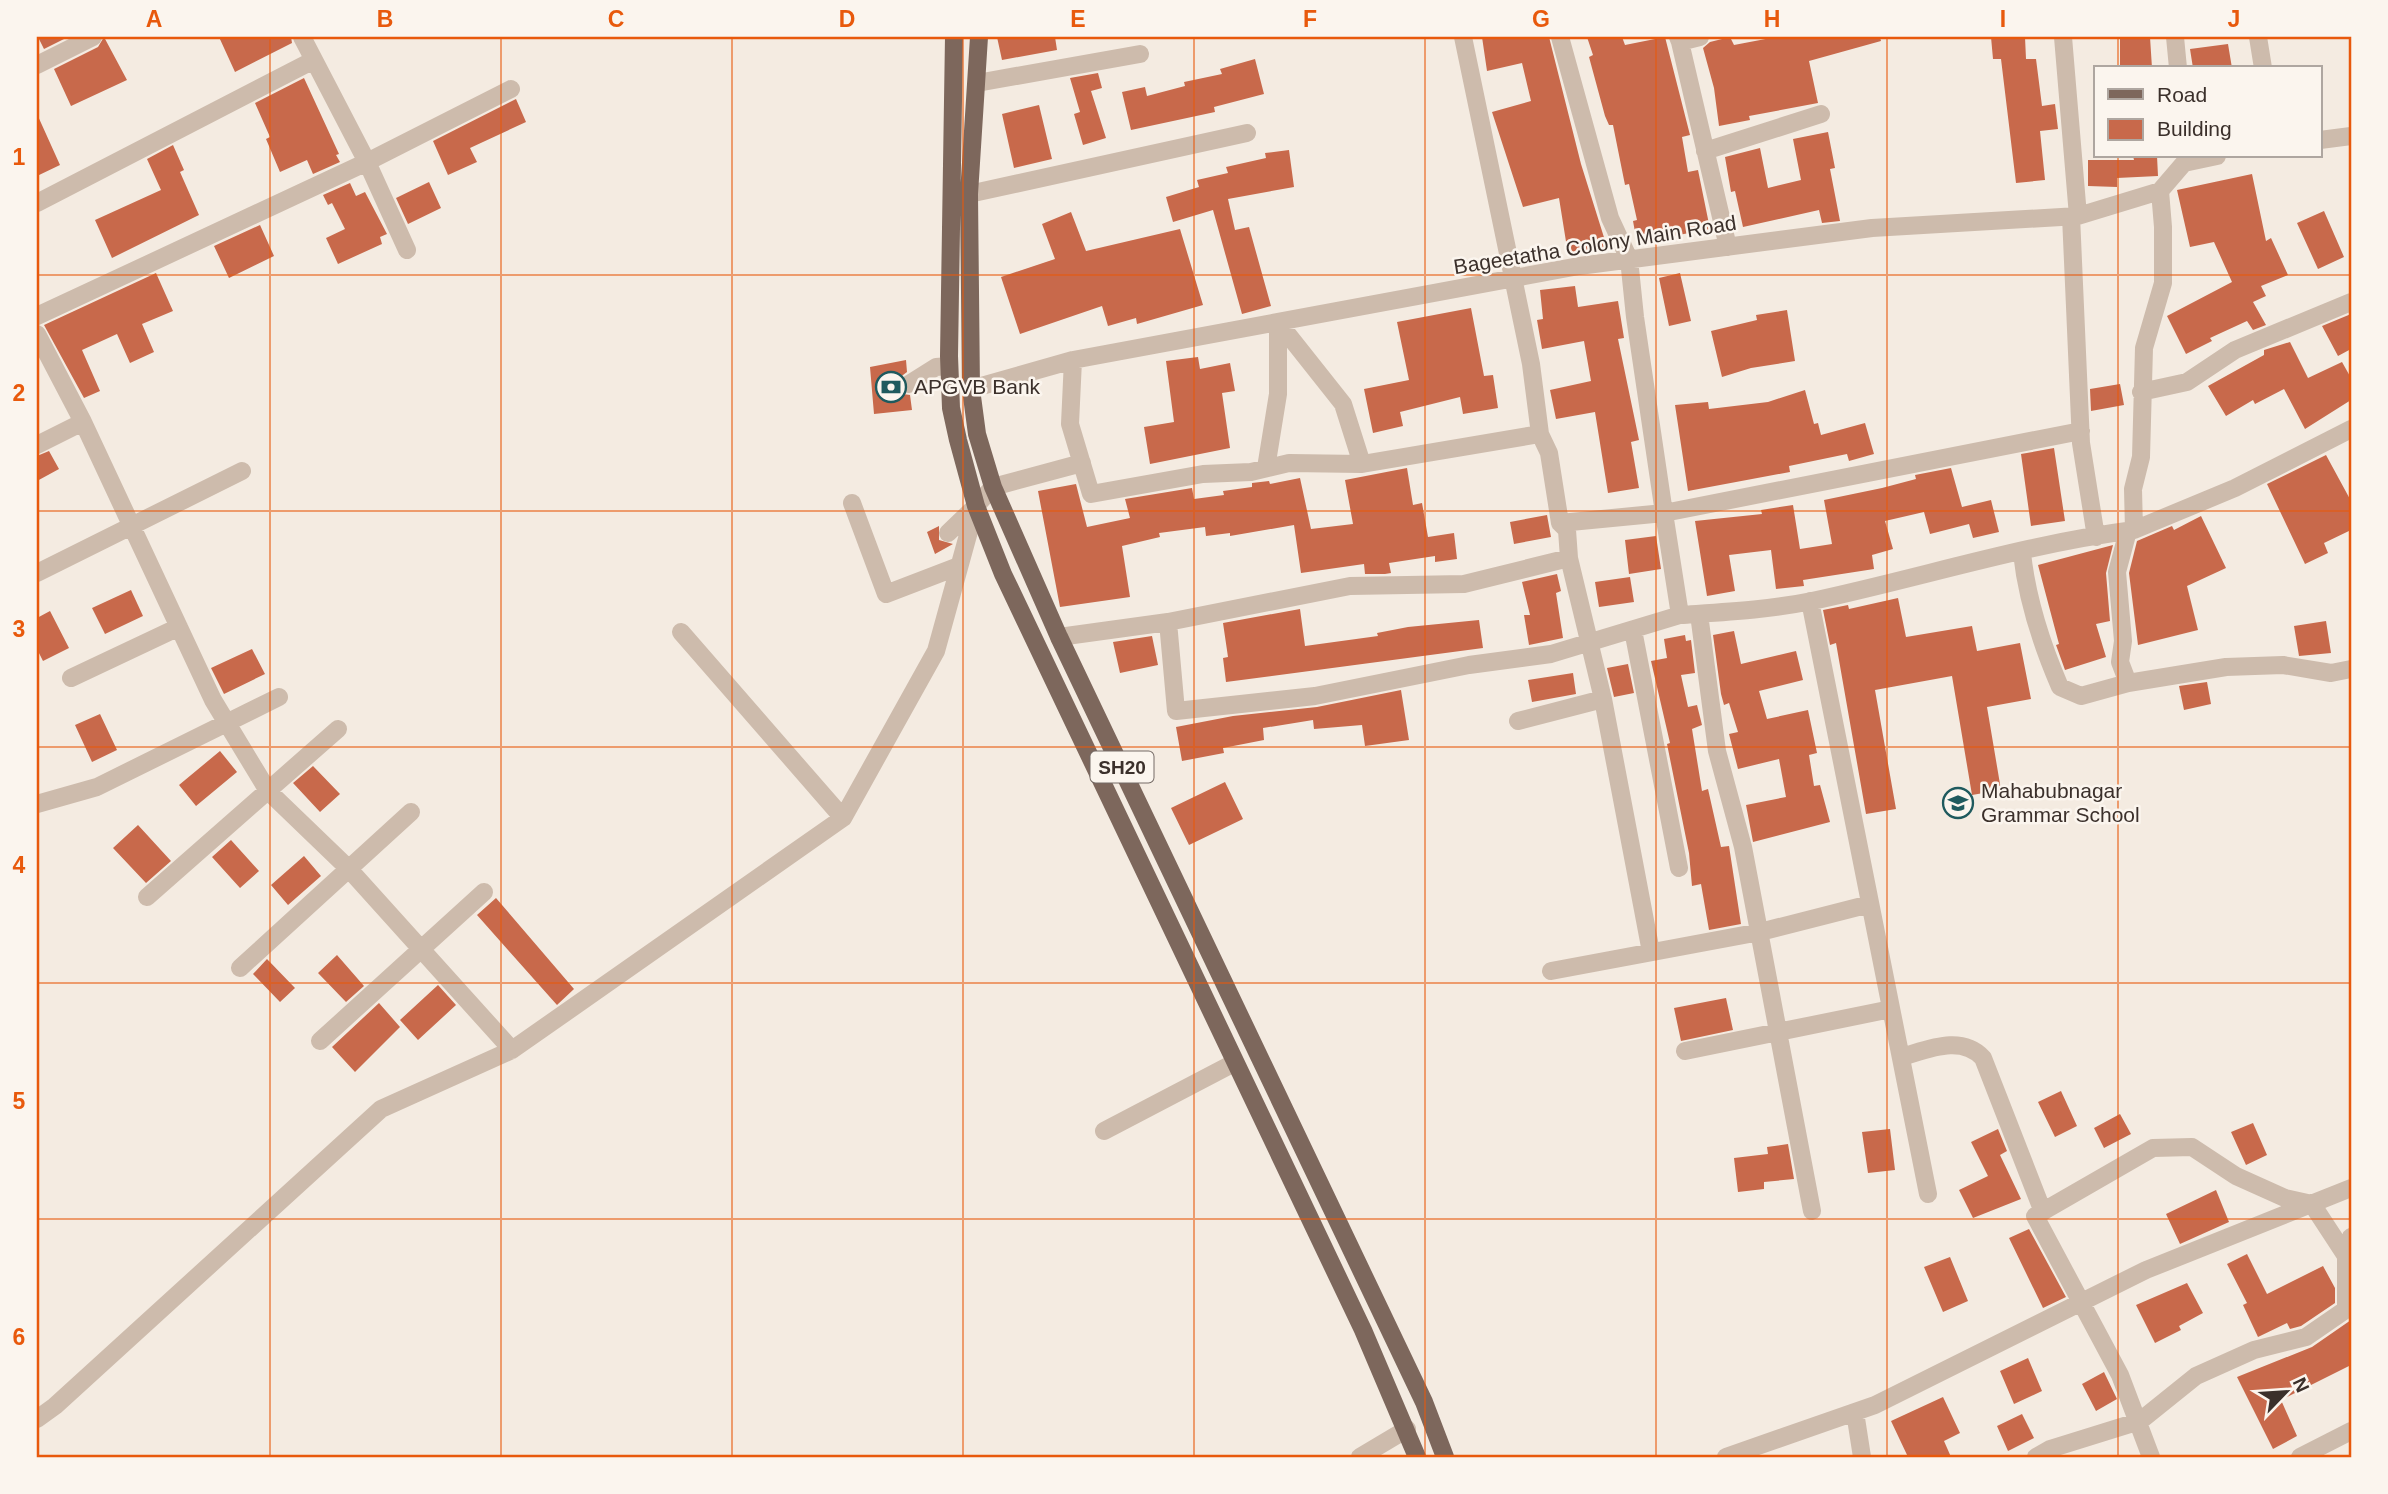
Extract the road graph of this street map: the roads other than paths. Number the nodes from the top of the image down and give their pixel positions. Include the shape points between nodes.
1 (93, 37) edge
2 (302, 37) edge
3 (954, 37) edge
4 (978, 37) edge
5 (1463, 37) edge
6 (1560, 37) edge
7 (1700, 37) edge
8 (2063, 37) edge
9 (2175, 37) edge
10 (2258, 37) edge
11 (1679, 39) edge
12 (1140, 54) dead end
13 (312, 61) junction
14 (37, 65) edge
15 (2178, 66) edge
16 (2263, 66) edge
17 (977, 83) junction
18 (511, 89) dead end
19 (1821, 114) dead end
20 (1247, 133) dead end
21 (2351, 136) edge
22 (2322, 140) edge
23 (1705, 151) junction
24 (2184, 159) edge
25 (367, 162) junction
26 (2160, 191) junction
27 (970, 194) junction
28 (37, 203) edge
29 (2075, 216) junction
30 (1728, 247) junction
31 (407, 250) dead end
32 (1629, 259) junction
33 (1514, 278) junction
34 (2351, 302) edge
35 (37, 316) edge
36 (1278, 322) junction
37 (37, 334) edge
38 (1073, 360) junction
39 (949, 366) junction
40 (909, 384) dead end
41 (971, 389) junction
42 (2141, 392) junction
43 (83, 422) junction
44 (2351, 429) edge
45 (2081, 431) junction
46 (1540, 434) junction
47 (37, 445) edge
48 (1082, 463) junction
49 (1362, 464) junction
50 (1266, 468) junction
51 (242, 471) dead end
52 (993, 487) junction
53 (852, 503) dead end
54 (976, 506) junction
55 (1664, 513) junction
56 (1560, 523) junction
57 (132, 527) junction
58 (2131, 531) junction
59 (948, 533) dead end
60 (2096, 537) junction
61 (2022, 553) junction
62 (1569, 558) junction
63 (959, 566) junction
64 (37, 573) edge
65 (1810, 601) junction
66 (1699, 614) junction
67 (1680, 615) junction
68 (1168, 622) junction
69 (179, 627) junction
70 (1633, 630) junction
71 (681, 632) dead end
72 (1059, 637) junction
73 (1589, 644) junction
74 (2351, 669) edge
75 (71, 678) dead end
76 (2128, 683) junction
77 (279, 697) dead end
78 (1603, 699) junction
79 (1518, 721) dead end
80 (227, 723) junction
81 (338, 729) dead end
82 (268, 791) junction
83 (43, 802) edge
84 (411, 812) dead end
85 (37, 816) edge
86 (843, 818) junction
87 (348, 868) junction
88 (1679, 868) dead end
89 (484, 892) dead end
90 (147, 897) dead end
91 (1870, 904) junction
92 (1760, 932) junction
93 (422, 948) junction
94 (1651, 952) junction
95 (240, 968) dead end
96 (1550, 971) dead end
97 (1891, 1009) junction
98 (1776, 1033) junction
99 (320, 1041) dead end
100 (512, 1050) junction
101 (1685, 1052) dead end
102 (1901, 1057) junction
103 (1234, 1063) junction
104 (1104, 1131) dead end
105 (2351, 1188) edge
106 (1928, 1194) dead end
107 (2312, 1204) junction
108 (1812, 1211) dead end
109 (2043, 1212) junction
110 (2351, 1237) edge
111 (2348, 1259) edge
112 (2081, 1302) junction
113 (2349, 1308) edge
114 (1855, 1412) junction
115 (37, 1419) edge
116 (2140, 1422) junction
117 (1407, 1429) junction
118 (2351, 1431) edge
119 (1360, 1457) edge
120 (1417, 1457) edge
121 (1445, 1457) edge
122 (1726, 1457) edge
123 (1862, 1457) edge
124 (2036, 1457) edge
125 (2151, 1457) edge
126 (2300, 1457) edge

1 - 14 street
2 - 13 street
3 - 39 main road, SH20
4 - 17 main road, SH20
5 - 33 street
6 - 32 street via 1610,218
7 - 11 street
8 - 29 street
9 - 15 street
10 - 16 street
11 - 23 street
12 - 17 street
13 - 25 street
13 - 28 street
17 - 27 main road, SH20
18 - 25 street
19 - 23 street
20 - 27 street
21 - 22 street
23 - 30 street
24 - 26 street
25 - 31 street
25 - 35 street
26 - 29 street, Bageetatha Colony Main Road
26 - 42 street via 2162,283 2144,348
27 - 41 main road, SH20
29 - 30 street, Bageetatha Colony Main Road via 1872,228
29 - 45 street
30 - 32 street, Bageetatha Colony Main Road
32 - 33 street, Bageetatha Colony Main Road
32 - 55 street
33 - 36 street, Bageetatha Colony Main Road
33 - 46 street
34 - 42 street via 2235,350 2187,382
36 - 38 street, Bageetatha Colony Main Road
36 - 49 street via 1343,404
36 - 50 street via 1278,394
37 - 43 street
38 - 41 street, Bageetatha Colony Main Road
38 - 48 street via 1070,424
39 - 40 street via 936,367
39 - 54 main road, SH20 via 951,408
41 - 52 main road, SH20 via 977,434
42 - 58 street via 2141,457 2133,489
43 - 47 street
43 - 57 street
44 - 58 street via 2235,488
45 - 55 street
45 - 60 street
46 - 49 street
46 - 56 street via 1549,453
48 - 50 street via 1091,494
48 - 52 street
49 - 50 street via 1289,463
51 - 57 street
52 - 54 street
52 - 72 main road, SH20
53 - 63 street via 886,594
54 - 59 street
54 - 63 street
54 - 103 main road, SH20 via 1003,574
55 - 56 street
55 - 67 street
56 - 62 street via 1567,530
57 - 64 street
57 - 69 street
58 - 60 street
58 - 76 street via 2117,572 2123,640 2120,662
60 - 61 street
61 - 65 street via 1995,555
61 - 76 street via 2042,646 2060,687 2081,696
62 - 68 street via 1464,584 1350,586
62 - 73 street
63 - 86 street via 936,650
65 - 66 street
65 - 91 street
66 - 67 street
66 - 92 street via 1717,751
67 - 70 street
68 - 72 street
68 - 73 street via 1176,711 1315,696
69 - 75 street
69 - 80 street
70 - 73 street
70 - 88 street
71 - 86 street
72 - 121 main road, SH20 via 1424,1402
73 - 78 street
74 - 76 street via 2331,673 2283,665 2226,667
77 - 80 street
78 - 79 street
78 - 94 street
80 - 82 street
80 - 83 street via 97,786
81 - 82 street
82 - 87 street
82 - 90 street
83 - 85 street
84 - 87 street
86 - 100 street
87 - 93 street
87 - 95 street
89 - 93 street
91 - 92 street
91 - 97 street
92 - 94 street
92 - 98 street
93 - 99 street
93 - 100 street
94 - 96 street
97 - 98 street
97 - 102 street
98 - 101 street
98 - 108 street
100 - 115 street via 381,1109
102 - 106 street
102 - 109 street via 1950,1045 1967,1046 1983,1058
103 - 104 street
103 - 117 main road, SH20
105 - 107 street
107 - 109 street via 2285,1198 2236,1176 2192,1147 2153,1148
107 - 111 street
107 - 112 street via 2146,1270
109 - 112 street via 2035,1216
110 - 111 street
111 - 113 street
112 - 114 street
112 - 116 street
113 - 116 street via 2306,1337 2254,1350 2196,1377
114 - 122 street
114 - 123 street
116 - 124 street
116 - 125 street
117 - 119 street
117 - 120 main road, SH20
118 - 126 street

